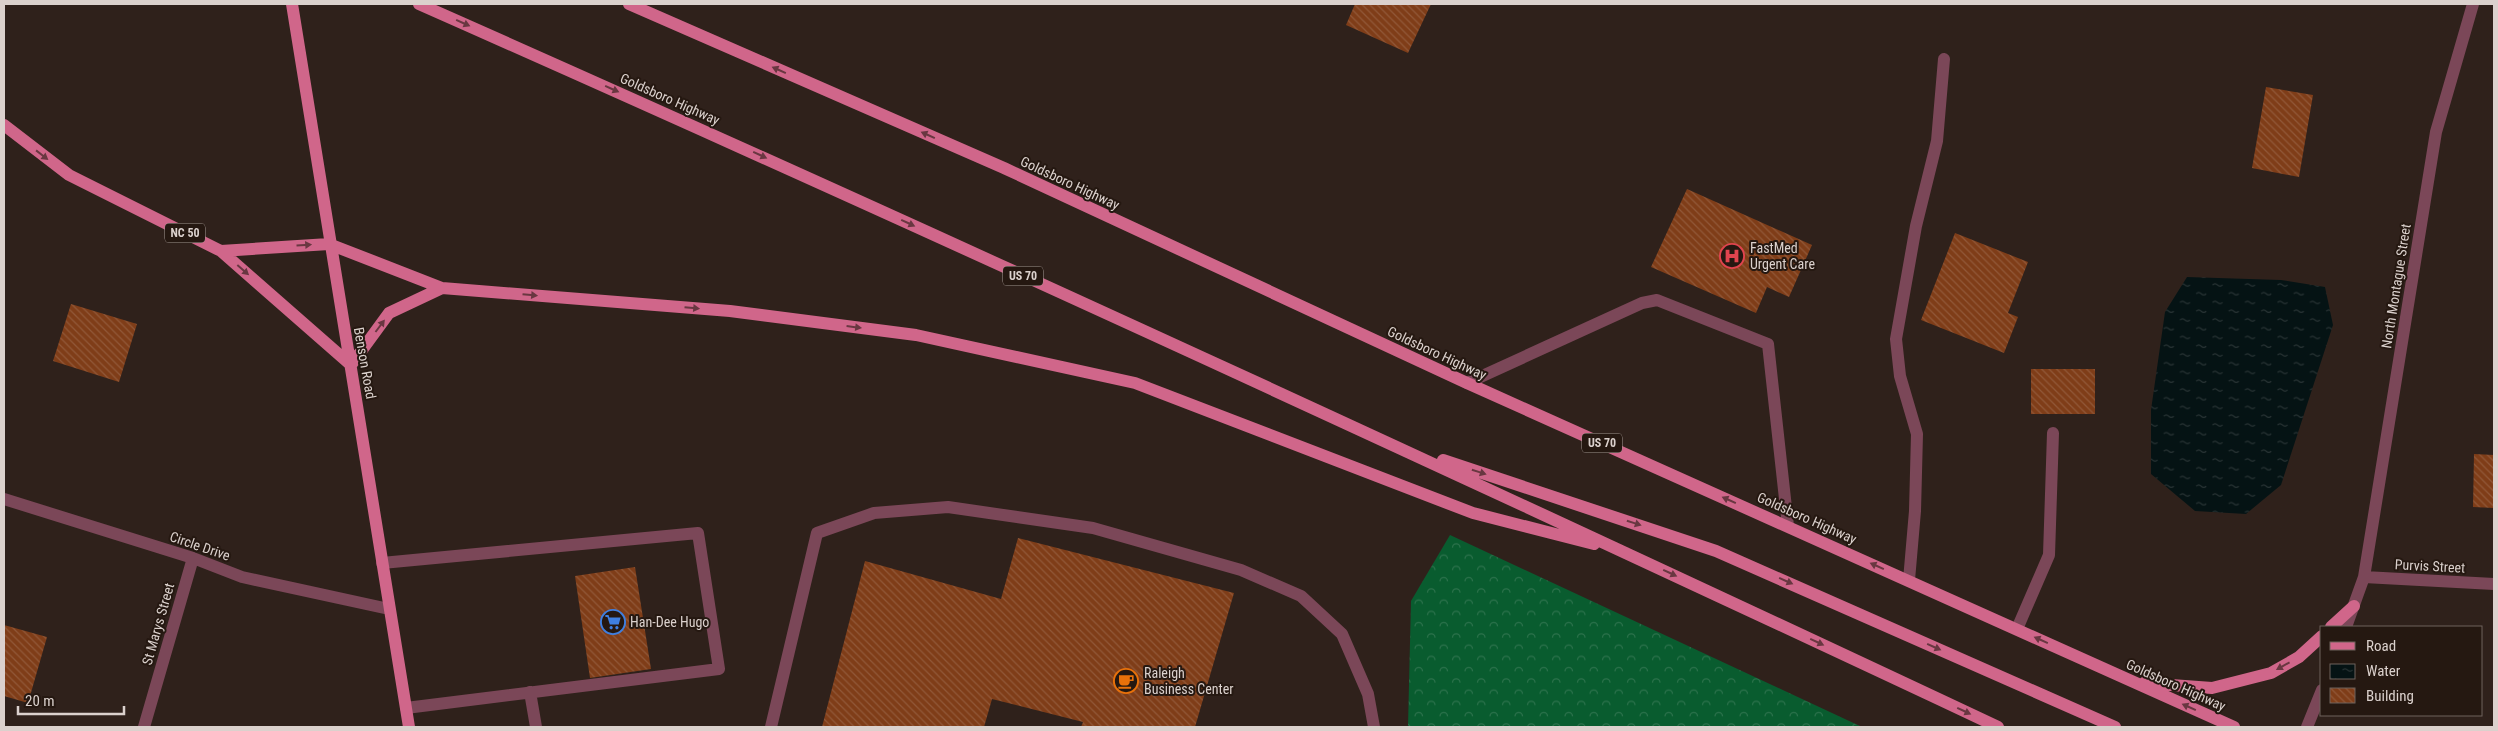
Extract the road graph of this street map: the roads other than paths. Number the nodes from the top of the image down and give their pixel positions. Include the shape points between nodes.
1 (292, 4) edge
2 (418, 4) edge
3 (629, 4) edge
4 (2473, 4) edge
5 (1944, 59) dead end
6 (4, 125) edge
7 (329, 244) junction
8 (221, 251) junction
9 (442, 288) junction
10 (351, 365) junction
11 (1467, 383) junction
12 (2053, 433) dead end
13 (1383, 441) junction
14 (4, 498) edge
15 (1788, 526) junction
16 (1626, 552) junction
17 (193, 558) junction
18 (382, 563) junction
19 (2364, 577) junction
20 (1909, 580) junction
21 (2494, 584) edge
22 (2354, 606) junction
23 (389, 609) junction
24 (2332, 626) edge
25 (2346, 626) edge
26 (2017, 629) junction
27 (2320, 638) edge
28 (2134, 682) junction
29 (530, 692) junction
30 (2320, 695) edge
31 (406, 708) junction
32 (144, 727) edge
33 (409, 727) edge
34 (536, 727) edge
35 (771, 727) edge
36 (1374, 727) edge
37 (1998, 727) edge
38 (2115, 727) edge
39 (2234, 727) edge
40 (2307, 727) edge

1 - 7 main road, Benson Road
2 -> 13 main road, Goldsboro Highway / US 70 via 722,138
11 -> 3 main road, Goldsboro Highway / US 70 via 1004,168
4 - 19 street, North Montague Street via 2436,132
5 - 20 street via 1937,141 1916,226 1896,339 1900,376 1917,434
6 -> 8 main road, NC 50 via 68,175
8 -> 7 main road
7 - 9 main road
7 - 10 main road, Benson Road
8 -> 10 main road, NC 50
10 -> 9 main road via 389,313
9 -> 16 main road via 730,311 916,335 1135,383 1473,512
10 - 18 main road, Benson Road
15 -> 11 main road, Goldsboro Highway / US 70
11 - 15 street via 1642,303 1657,300 1768,344
12 - 26 street via 2049,555
13 - 16 main road, Goldsboro Highway / US 70
13 -> 38 main road via 1716,551
14 - 17 street, Circle Drive
20 -> 15 main road, Goldsboro Highway / US 70
16 -> 37 main road, Goldsboro Highway / US 70
17 - 23 street, Circle Drive via 242,577
17 - 32 street, St Marys Street
18 - 23 main road, Benson Road
18 - 29 street via 698,533 719,669
19 - 21 street, Purvis Street
19 - 22 street, North Montague Street
20 - 26 main road, Goldsboro Highway / US 70
22 - 24 main road
22 - 25 street, North Montague Street
23 - 31 main road, Benson Road
28 -> 26 main road, Goldsboro Highway / US 70
27 -> 28 main road via 2298,658 2271,673 2212,688
39 -> 28 main road, Goldsboro Highway / US 70
29 - 31 street
29 - 34 street
30 - 40 street
31 - 33 main road, Benson Road
35 - 36 street via 817,532 874,512 948,507 1093,528 1241,570 1301,596 1342,634 1368,694

